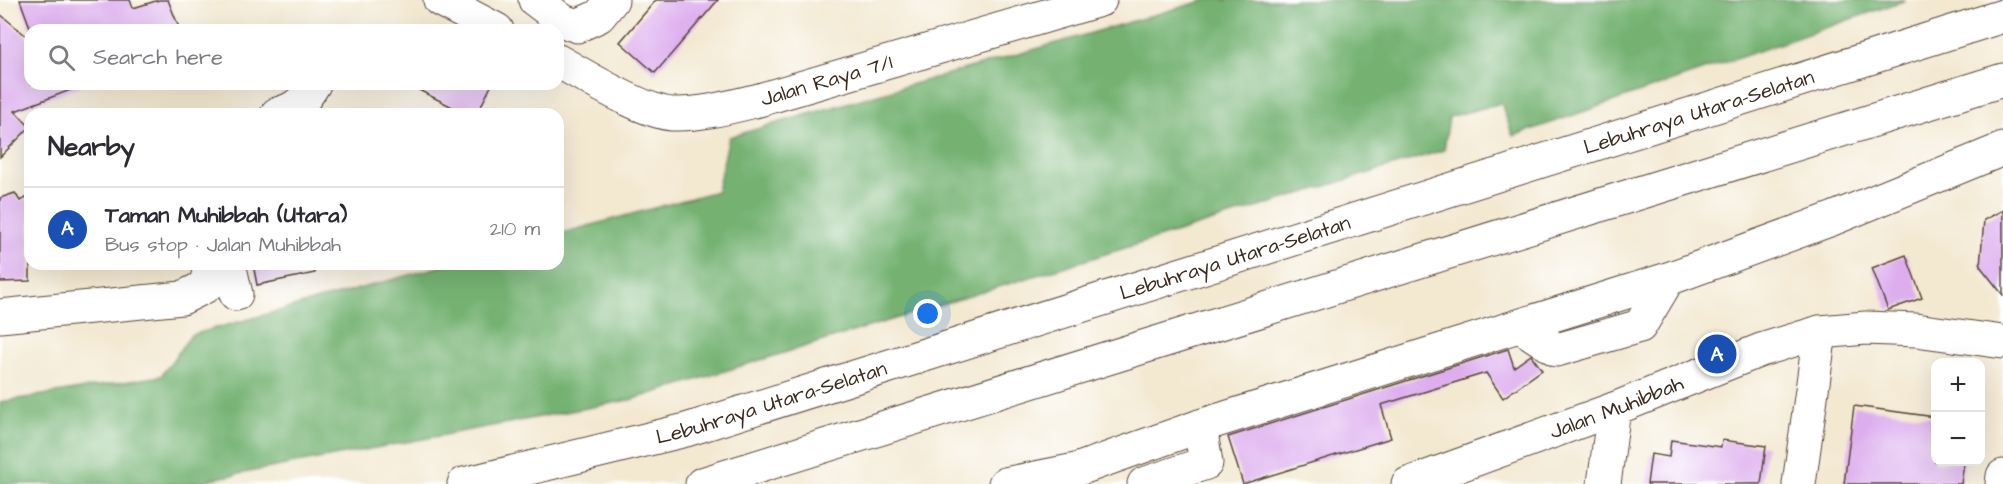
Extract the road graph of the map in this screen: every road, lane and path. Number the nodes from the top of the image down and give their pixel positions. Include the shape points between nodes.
1 (440, 0) edge
2 (535, 0) edge
3 (612, 0) edge
4 (1100, 0) edge
5 (2003, 16) edge
6 (486, 24) edge
7 (564, 64) edge
8 (2003, 80) edge
9 (310, 90) edge
10 (294, 108) edge
11 (2003, 149) edge
12 (209, 270) edge
13 (0, 316) edge
14 (1820, 332) junction
15 (2003, 342) edge
16 (1614, 409) junction
17 (1200, 426) junction
18 (2003, 476) edge
19 (464, 484) edge
20 (702, 484) edge
21 (1005, 484) edge
22 (1144, 484) edge
23 (1408, 484) edge
24 (1604, 484) edge
25 (1799, 484) edge
26 (2002, 484) edge

1 - 6 main road
2 - 3 main road via 563,21 577,26 598,16
4 - 7 main road, Jalan Raya 7/1 via 704,113 669,114 643,105
5 - 19 main road, Lebuhraya Utara–Selatan via 686,430
8 - 20 main road
9 - 10 main road
11 - 17 main road via 1832,219 1668,279 1640,326 1557,350 1520,326
12 - 13 main road via 206,286 182,298
14 - 15 main road, Jalan Muhibbah via 1866,327
14 - 16 main road, Jalan Muhibbah via 1761,350
14 - 25 main road
16 - 23 main road, Jalan Muhibbah
16 - 24 main road
17 - 21 main road via 1076,470
17 - 22 main road via 1206,463
18 - 26 main road

